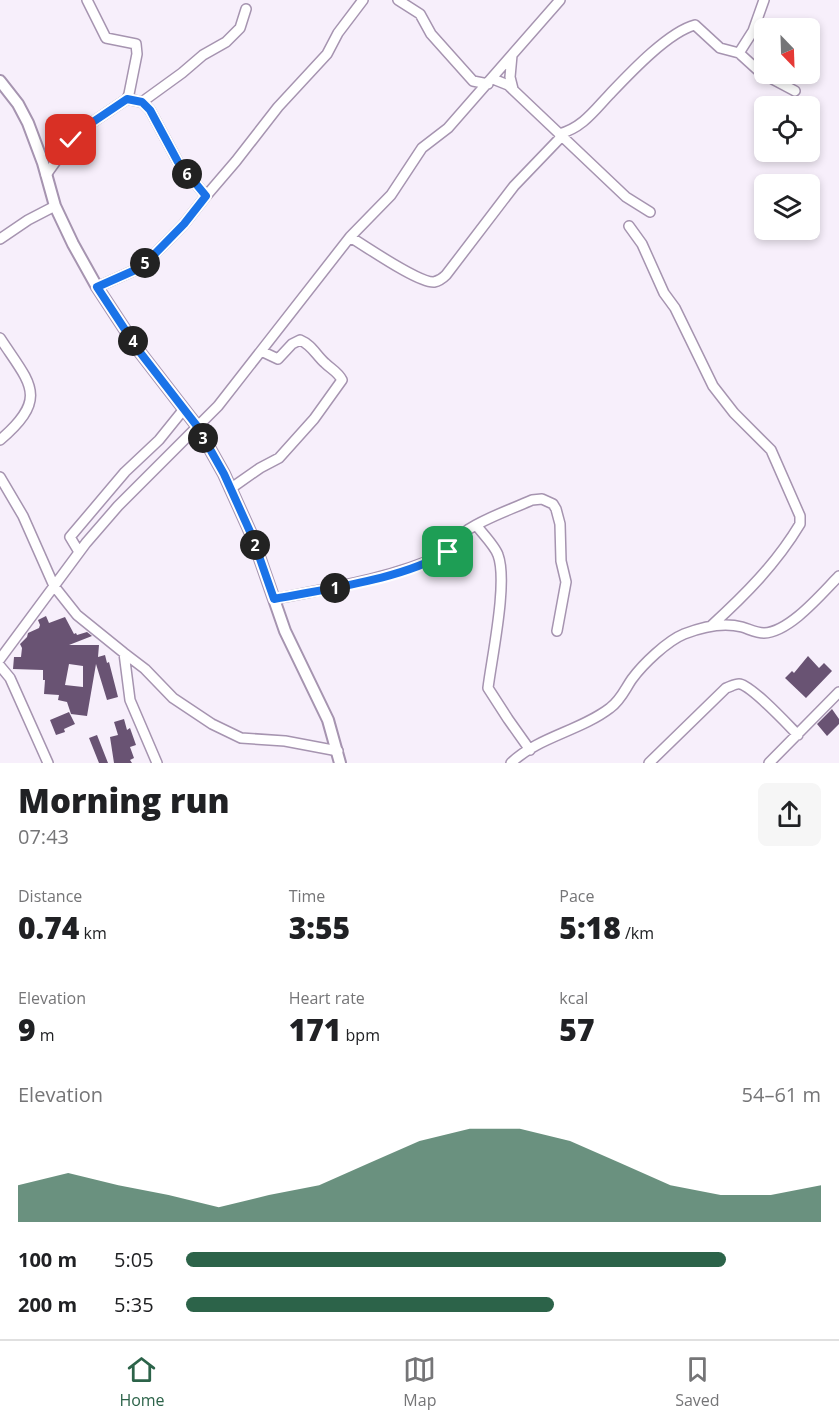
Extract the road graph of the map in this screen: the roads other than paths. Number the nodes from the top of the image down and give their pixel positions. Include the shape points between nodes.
1 (87, 0) edge
2 (363, 0) edge
3 (398, 0) edge
4 (560, 0) edge
5 (764, 0) edge
6 (246, 9) dead end
7 (739, 53) junction
8 (512, 56) junction
9 (0, 81) edge
10 (490, 81) junction
11 (514, 91) junction
12 (795, 91) dead end
13 (127, 99) junction
14 (142, 102) junction
15 (561, 135) junction
16 (46, 176) junction
17 (206, 196) junction
18 (55, 206) junction
19 (650, 212) dead end
20 (629, 226) dead end
21 (350, 237) junction
22 (0, 238) edge
23 (97, 287) junction
24 (0, 338) edge
25 (261, 351) junction
26 (184, 408) junction
27 (197, 426) junction
28 (0, 440) edge
29 (0, 477) edge
30 (230, 489) junction
31 (476, 525) junction
32 (79, 552) junction
33 (839, 576) edge
34 (54, 586) junction
35 (274, 599) junction
36 (711, 626) junction
37 (557, 631) dead end
38 (124, 653) junction
39 (0, 659) edge
40 (0, 666) edge
41 (839, 692) edge
42 (798, 735) junction
43 (530, 750) junction
44 (338, 751) junction
45 (48, 763) edge
46 (157, 763) edge
47 (340, 763) edge
48 (511, 763) edge
49 (649, 763) edge
50 (770, 763) edge

1 - 13 street via 106,38 136,44
2 - 17 street via 327,54
3 - 10 street via 420,14 431,34 473,81
4 - 8 street
5 - 7 street via 753,31
6 - 14 street via 240,28 226,42
7 - 12 street via 761,73
7 - 15 street via 720,48 698,26 691,26 674,34 581,125
8 - 10 street
8 - 11 street via 510,77
9 - 16 street via 28,123
10 - 11 street via 506,84
10 - 21 street via 448,128 422,148 391,195
11 - 15 street
13 - 14 street
13 - 16 street via 81,130
14 - 17 street via 153,114 178,162
15 - 19 street via 627,197
15 - 21 street via 437,281 411,274
16 - 18 street
17 - 23 street via 142,267
18 - 22 street
18 - 23 street
20 - 36 street via 642,244 713,386 771,450 800,516 800,524 770,567
21 - 25 street
23 - 26 street via 139,351
24 - 28 street via 27,380 32,400
25 - 27 street
25 - 30 street via 278,359 300,340 308,343 342,380 279,458
26 - 27 street
26 - 32 street via 70,537
27 - 30 street
27 - 32 street
29 - 34 street
30 - 35 street
31 - 35 street via 448,552 406,569 353,585
31 - 37 street via 532,500 547,500 556,509 566,582
31 - 43 street via 496,550 501,566 488,688
32 - 34 street
33 - 36 street via 794,619 769,632
34 - 38 street via 77,615
34 - 39 street
35 - 44 street
36 - 43 street via 668,642 634,676 610,708
38 - 44 street via 179,703 241,738 274,739
38 - 46 street via 130,700
40 - 45 street via 10,678
41 - 42 street
42 - 49 street via 743,685 734,685 726,688
42 - 50 street
43 - 48 street
44 - 47 street

